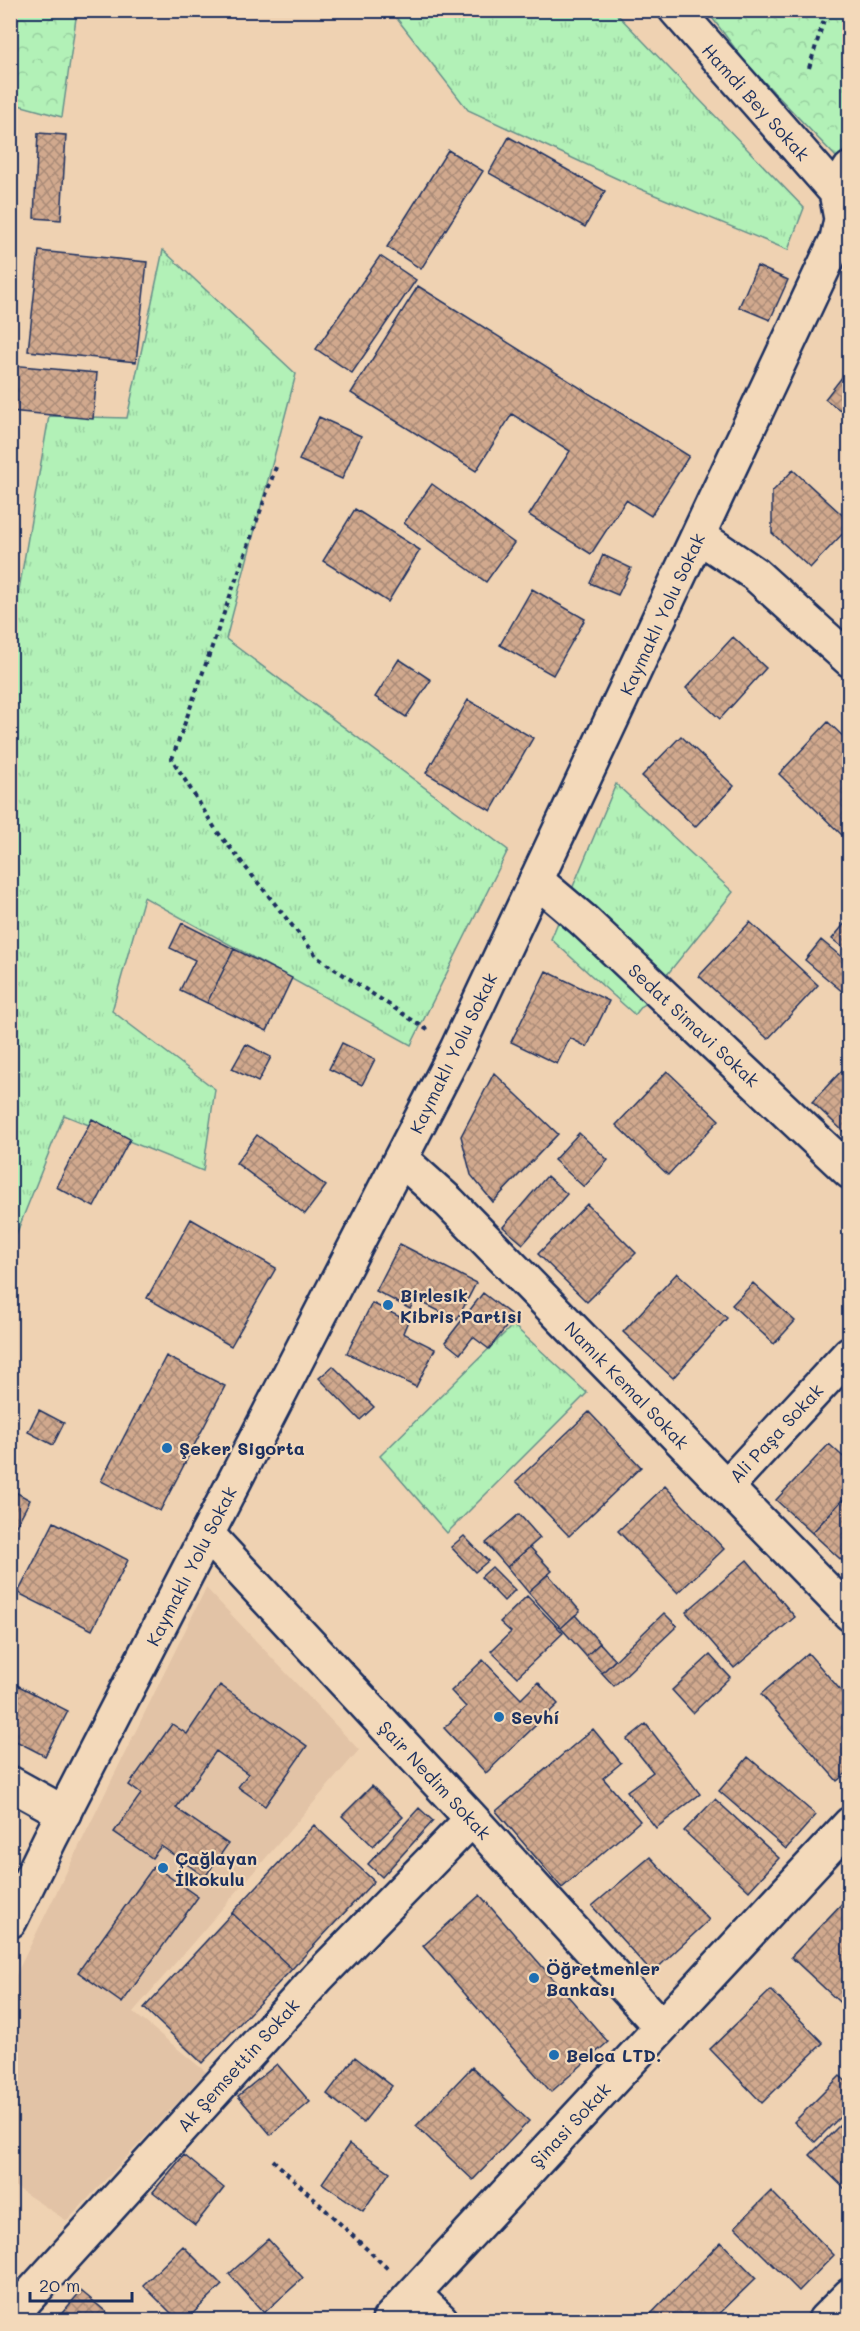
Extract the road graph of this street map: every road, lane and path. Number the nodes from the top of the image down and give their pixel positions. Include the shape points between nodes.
1 (676, 10) edge
2 (827, 10) edge
3 (809, 68) dead end
4 (845, 187) edge
5 (276, 467) dead end
6 (699, 536) junction
7 (849, 660) edge
8 (536, 880) junction
9 (457, 1049) junction
10 (401, 1159) junction
11 (849, 1172) edge
12 (849, 1353) edge
13 (726, 1487) junction
14 (207, 1534) junction
15 (849, 1614) edge
16 (10, 1783) edge
17 (64, 1813) junction
18 (472, 1819) junction
19 (849, 1824) edge
20 (10, 1921) edge
21 (661, 2027) junction
22 (273, 2160) dead end
23 (414, 2294) junction
24 (849, 2295) edge
25 (10, 2317) edge
26 (389, 2320) edge
27 (441, 2320) edge
28 (825, 2320) edge

1 - 4 street, Hamdi Bey Sokak
2 - 3 path
4 - 6 street, Kaymaklı Yolu Sokak via 837,239
5 - 9 path via 172,759 216,830 318,958
6 - 7 street via 755,574
6 - 8 street, Kaymaklı Yolu Sokak
8 - 9 street, Kaymaklı Yolu Sokak
8 - 11 street, Sedat Simavi Sokak
9 - 10 street, Kaymaklı Yolu Sokak
10 - 13 street, Namık Kemal Sokak via 448,1202
10 - 14 street, Kaymaklı Yolu Sokak
12 - 13 street, Ali Paşa Sokak
13 - 15 street, Namık Kemal Sokak
14 - 17 street, Kaymaklı Yolu Sokak
14 - 18 street, Şair Nedim Sokak
16 - 17 street
17 - 20 street, Kaymaklı Yolu Sokak
18 - 21 street, Şair Nedim Sokak
18 - 25 street, Ak Şemsettin Sokak via 318,1977
19 - 21 street, Şinasi Sokak
21 - 23 street, Şinasi Sokak
22 - 23 path
23 - 26 street, Şinasi Sokak
23 - 27 street
24 - 28 street

